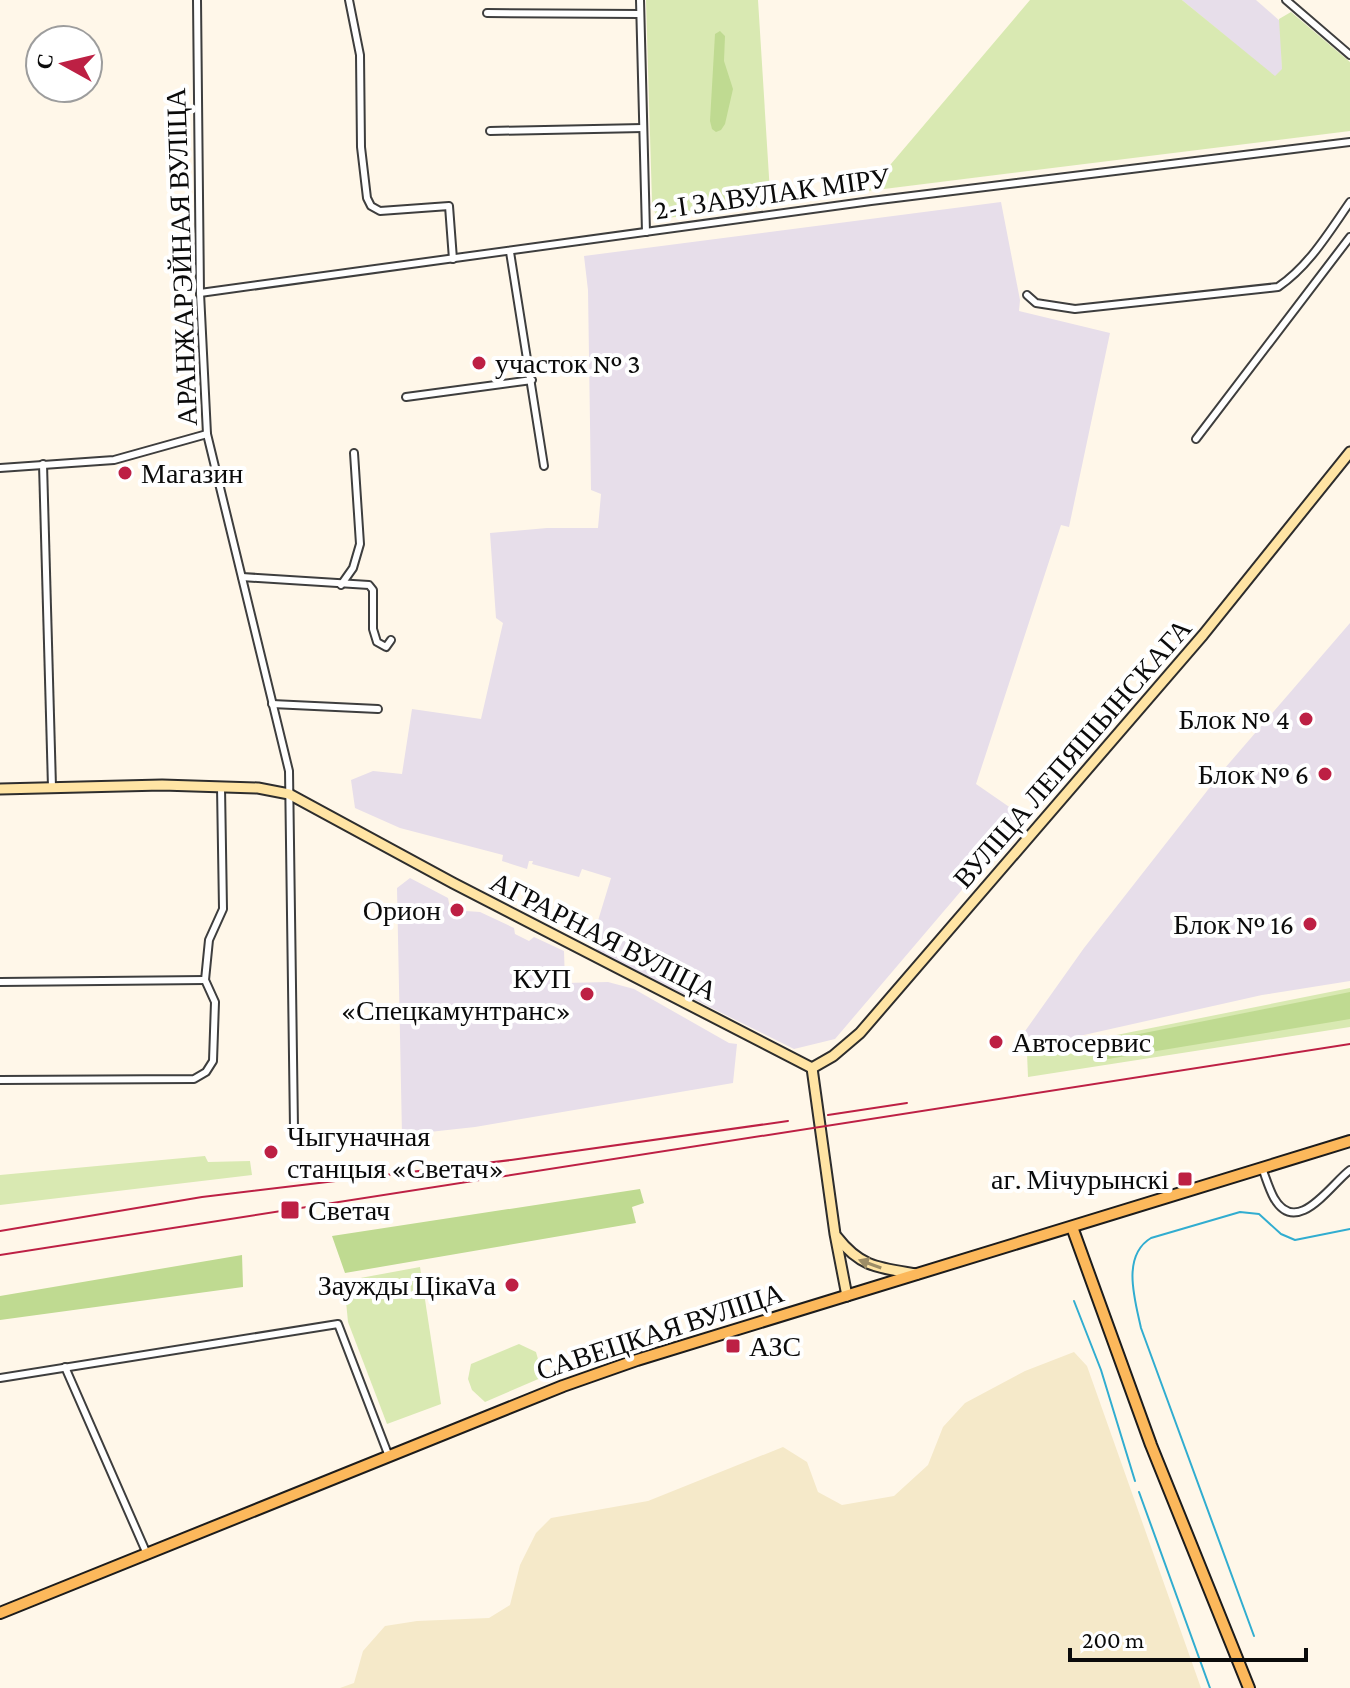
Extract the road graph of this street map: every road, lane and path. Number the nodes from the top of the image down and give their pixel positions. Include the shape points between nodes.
1 (197, 0) edge
2 (349, 0) edge
3 (640, 0) edge
4 (1286, 0) edge
5 (487, 13) dead end
6 (640, 14) junction
7 (1350, 55) edge
8 (643, 128) junction
9 (490, 131) dead end
10 (1350, 142) edge
11 (1350, 202) edge
12 (646, 232) junction
13 (1350, 237) edge
14 (510, 252) junction
15 (453, 259) junction
16 (200, 293) junction
17 (1027, 295) dead end
18 (532, 380) junction
19 (406, 397) dead end
20 (207, 434) junction
21 (1196, 439) dead end
22 (1350, 452) edge
23 (354, 453) dead end
24 (43, 464) junction
25 (544, 466) dead end
26 (0, 468) edge
27 (242, 577) junction
28 (341, 585) junction
29 (391, 640) dead end
30 (272, 704) junction
31 (378, 709) dead end
32 (52, 787) junction
33 (221, 787) junction
34 (0, 789) edge
35 (289, 794) junction
36 (205, 980) junction
37 (0, 982) edge
38 (812, 1068) junction
39 (0, 1080) edge
40 (294, 1128) dead end
41 (1350, 1141) edge
42 (1262, 1168) junction
43 (1350, 1170) edge
44 (1072, 1227) junction
45 (835, 1234) junction
46 (917, 1274) junction
47 (847, 1296) junction
48 (65, 1367) junction
49 (0, 1378) edge
50 (388, 1454) junction
51 (147, 1554) junction
52 (0, 1613) edge
53 (1249, 1688) edge

1 - 16 street, АРАНЖАРЭЙНАЯ ВУЛІЦА
2 - 15 street via 360,55 367,198 380,211 449,206
3 - 6 street
4 - 7 street
5 - 6 street
6 - 8 street
8 - 9 street
8 - 12 street
10 - 12 street, 2-І ЗАВУЛАК МІРУ
11 - 17 street via 1317,250 1278,287 1075,309 1036,303
12 - 14 street, 2-І ЗАВУЛАК МІРУ
13 - 21 street
14 - 15 street, 2-І ЗАВУЛАК МІРУ
14 - 18 street
15 - 16 street, 2-І ЗАВУЛАК МІРУ
16 - 20 street, АРАНЖАРЭЙНАЯ ВУЛІЦА
18 - 19 street
18 - 25 street
20 - 24 street via 114,460
20 - 27 street, АРАНЖАРЭЙНАЯ ВУЛІЦА
22 - 38 street, ВУЛІЦА ЛЕПЯШЫНСКАГА via 1203,635 860,1033
23 - 28 street via 360,544
24 - 26 street
24 - 32 street
27 - 28 street
27 - 30 street, АРАНЖАРЭЙНАЯ ВУЛІЦА
28 - 29 street via 369,585 377,642 386,647
30 - 31 street
30 - 35 street, АРАНЖАРЭЙНАЯ ВУЛІЦА via 289,771
32 - 33 street, АГРАРНАЯ ВУЛІЦА
32 - 34 street, АГРАРНАЯ ВУЛІЦА
33 - 35 street, АГРАРНАЯ ВУЛІЦА
33 - 36 street via 223,909 209,940
35 - 38 street, АГРАРНАЯ ВУЛІЦА
35 - 40 street, АРАНЖАРЭЙНАЯ ВУЛІЦА
36 - 37 street
36 - 39 street via 215,1002 213,1061 194,1079
38 - 45 street
41 - 42 main road, САВЕЦКАЯ ВУЛІЦА
42 - 43 street via 1275,1200 1295,1212 1318,1202
42 - 44 main road, САВЕЦКАЯ ВУЛІЦА
44 - 46 main road, САВЕЦКАЯ ВУЛІЦА
44 - 53 main road via 1151,1445
46 -> 45 street via 861,1262
45 - 47 street
46 - 47 main road, САВЕЦКАЯ ВУЛІЦА
47 - 50 main road, САВЕЦКАЯ ВУЛІЦА via 563,1386
48 - 49 street
48 - 50 street via 338,1324
48 - 51 street
50 - 51 main road, САВЕЦКАЯ ВУЛІЦА
51 - 52 main road, САВЕЦКАЯ ВУЛІЦА

